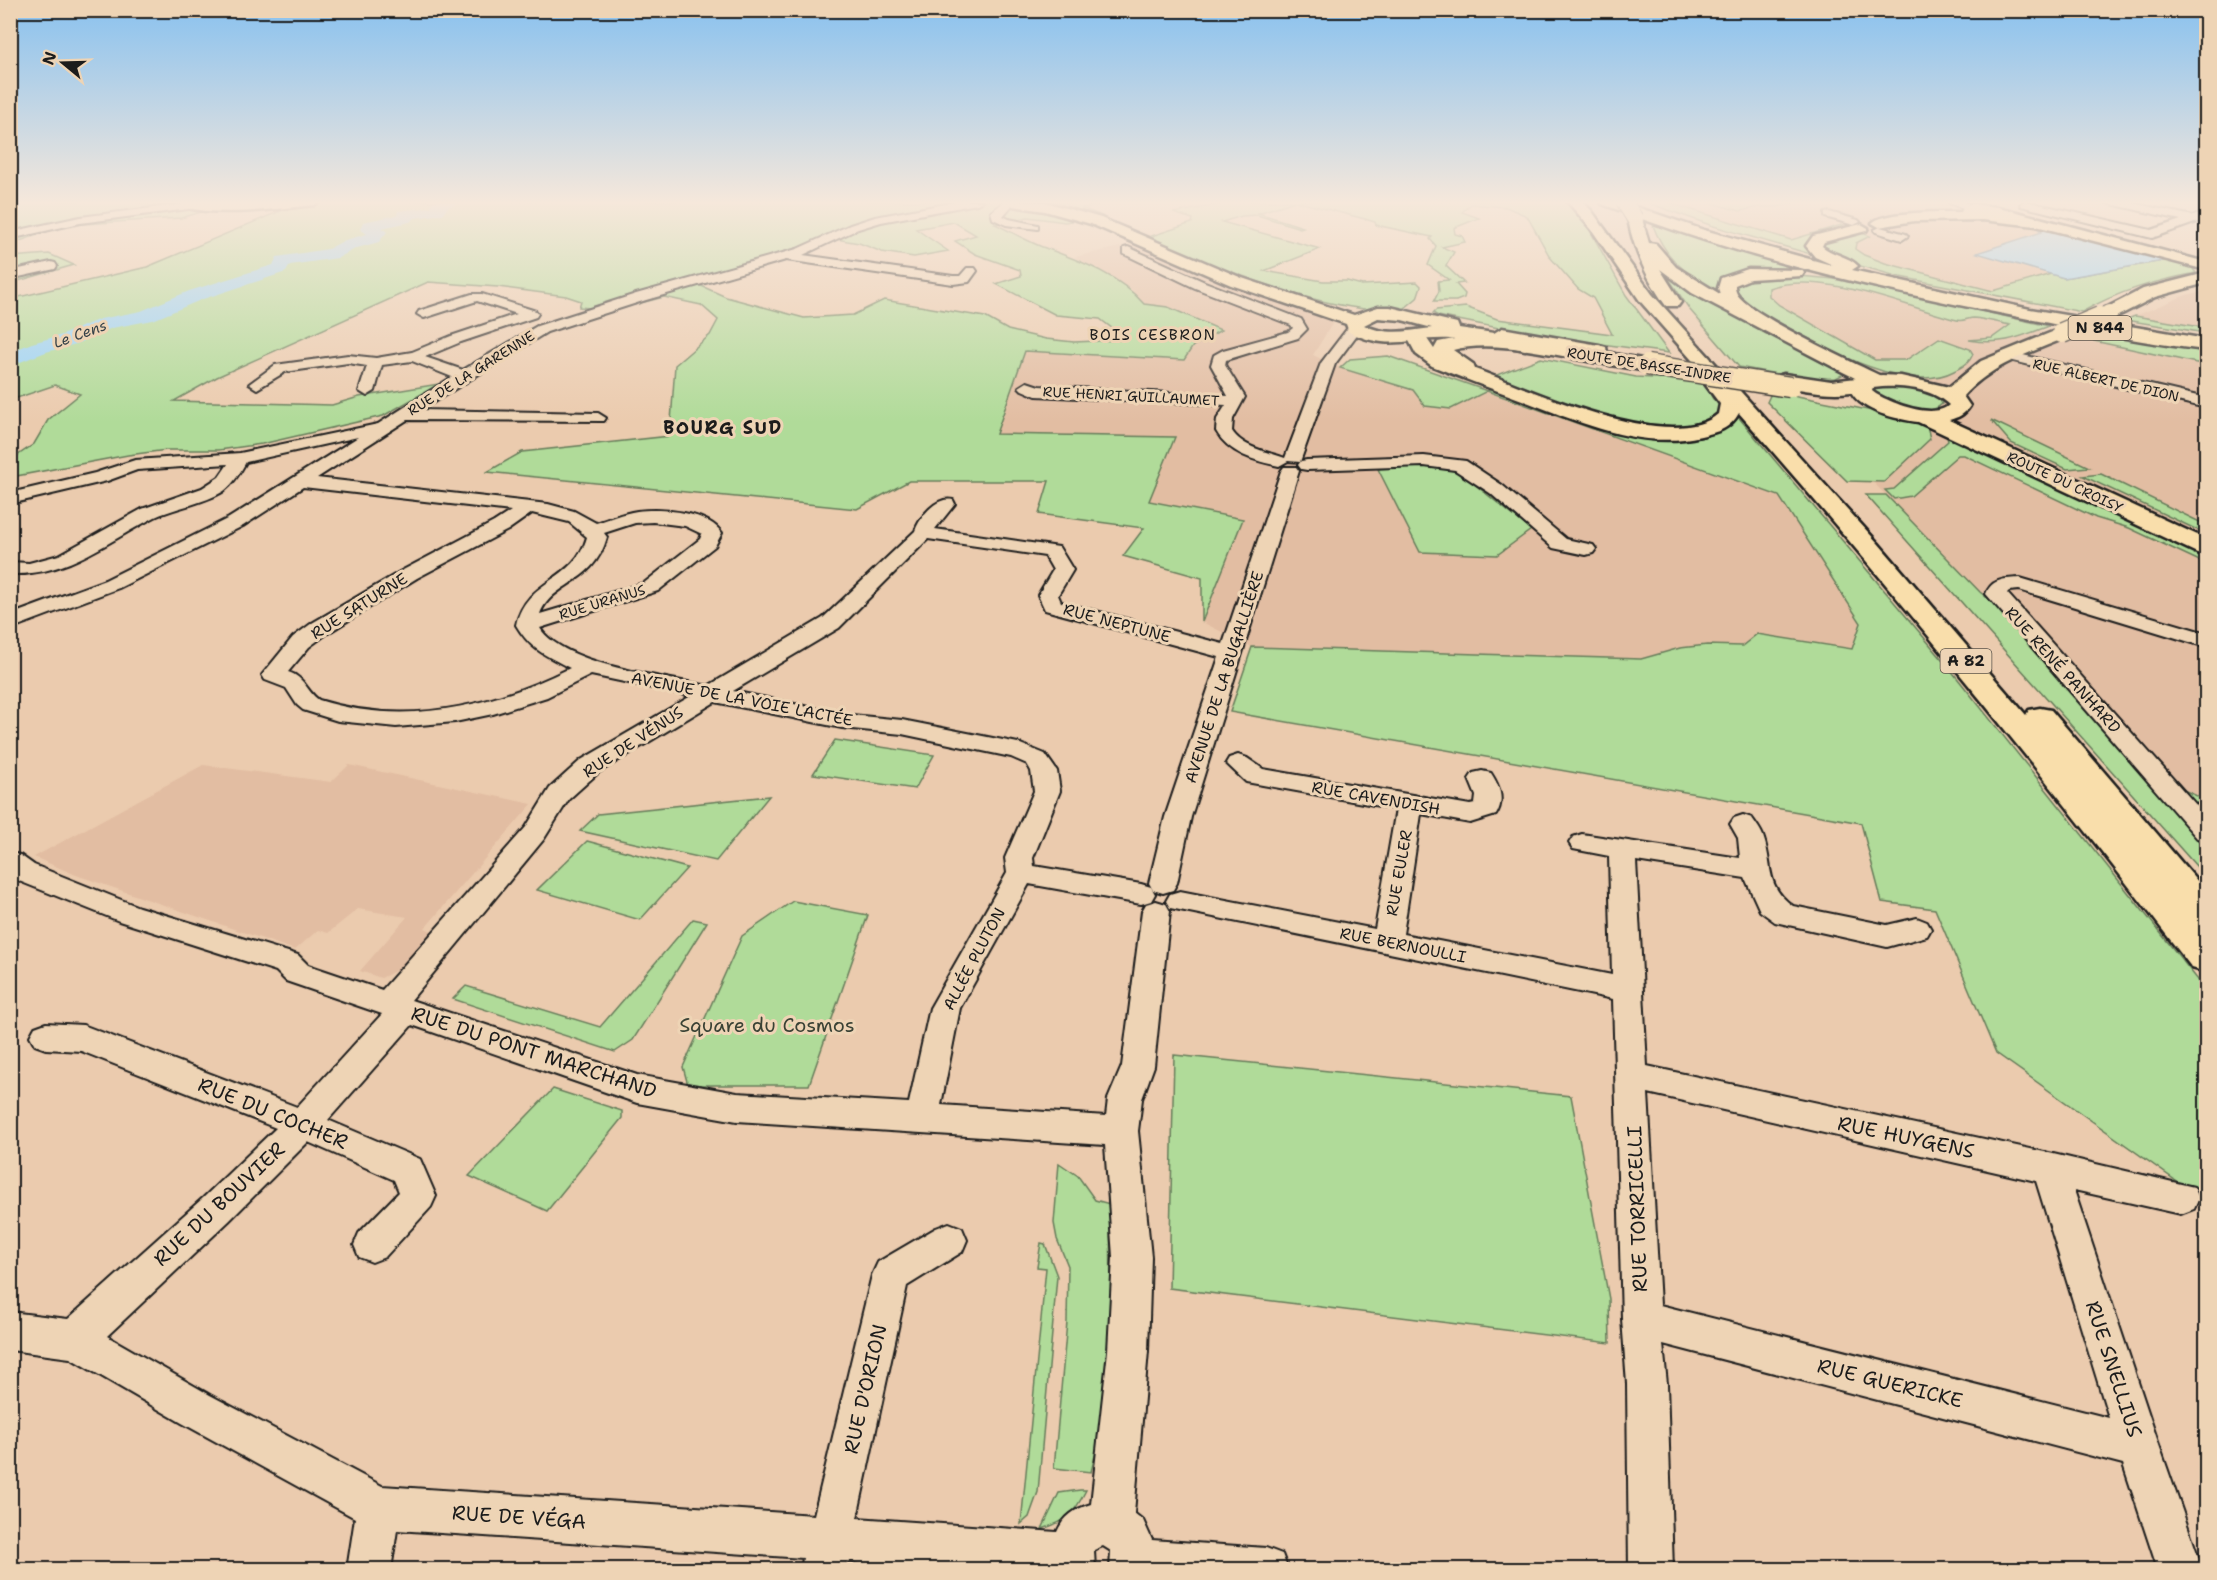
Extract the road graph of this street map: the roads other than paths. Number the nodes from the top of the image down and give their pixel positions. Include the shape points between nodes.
1 (722, 275) edge
2 (915, 275) edge
3 (968, 275) edge
4 (1178, 275) edge
5 (1220, 275) edge
6 (1231, 275) edge
7 (1629, 275) edge
8 (1655, 275) edge
9 (1678, 275) edge
10 (1751, 275) edge
11 (1816, 275) edge
12 (1849, 275) edge
13 (1870, 275) edge
14 (1879, 275) edge
15 (2196, 275) edge
16 (1915, 286) junction
17 (1994, 308) junction
18 (424, 314) dead end
19 (1375, 314) junction
20 (1756, 318) junction
21 (1355, 325) junction
22 (1423, 331) junction
23 (1380, 337) junction
24 (2206, 340) edge
25 (2206, 345) edge
26 (1336, 352) junction
27 (2006, 355) junction
28 (415, 356) junction
29 (1611, 359) junction
30 (376, 362) junction
31 (1648, 362) junction
32 (1714, 372) junction
33 (464, 376) junction
34 (1968, 378) junction
35 (1497, 383) junction
36 (1912, 383) junction
37 (257, 384) dead end
38 (1027, 387) dead end
39 (1871, 389) junction
40 (367, 391) dead end
41 (1236, 401) junction
42 (2206, 404) edge
43 (1952, 405) junction
44 (404, 415) junction
45 (1923, 416) junction
46 (598, 418) dead end
47 (383, 427) junction
48 (240, 458) junction
49 (1293, 464) junction
50 (300, 481) junction
51 (10, 499) edge
52 (946, 504) dead end
53 (528, 507) junction
54 (593, 530) junction
55 (924, 533) junction
56 (2206, 541) edge
57 (2206, 548) edge
58 (1586, 549) dead end
59 (10, 568) edge
60 (10, 623) edge
61 (526, 625) junction
62 (2206, 640) edge
63 (1230, 653) junction
64 (588, 668) junction
65 (708, 694) junction
66 (1238, 763) dead end
67 (1482, 779) dead end
68 (1410, 804) junction
69 (1743, 824) dead end
70 (2206, 832) edge
71 (1582, 843) dead end
72 (1622, 849) junction
73 (10, 862) edge
74 (1755, 870) junction
75 (1021, 873) junction
76 (1160, 897) junction
77 (2206, 915) edge
78 (1917, 929) dead end
79 (1387, 942) junction
80 (2206, 958) edge
81 (1627, 990) junction
82 (397, 1008) junction
83 (46, 1036) dead end
84 (1632, 1076) junction
85 (922, 1119) junction
86 (303, 1124) junction
87 (1121, 1131) junction
88 (2049, 1168) junction
89 (2181, 1198) dead end
90 (949, 1240) dead end
91 (372, 1245) dead end
92 (1641, 1319) junction
93 (10, 1331) edge
94 (75, 1339) junction
95 (2139, 1447) junction
96 (378, 1507) junction
97 (1111, 1523) junction
98 (827, 1554) edge
99 (1072, 1562) edge
100 (1133, 1565) edge
101 (369, 1569) edge
102 (1243, 1569) edge
103 (1651, 1569) edge
104 (2181, 1569) edge

1 - 33 street, RUE DE LA GARENNE via 563,321 532,334
2 - 3 street via 953,280
4 - 41 street via 1296,322 1300,329 1293,335 1219,358 1218,365 1236,393
5 - 21 main road
6 - 19 main road via 1288,294
7 - 32 main road, A 82 via 1638,290
8 - 77 main road, A 82 via 1682,315 1953,616
9 - 20 main road
10 - 20 main road via 1730,279 1725,285 1727,292
11 - 17 main road
12 - 17 main road
13 - 16 main road
14 - 16 main road
15 - 27 main road, bridge
16 - 24 main road, N 844
17 - 25 main road, N 844
18 - 28 street via 477,297 531,314
19 - 21 main road via 1361,317
19 - 22 main road via 1403,314
20 - 39 main road
21 - 23 main road
21 - 26 street, AVENUE DE LA BUGALLIÈRE
22 - 23 main road
22 - 29 main road, ROUTE DE BASSE-INDRE via 1474,335
22 - 31 main road, ROUTE DE BASSE-INDRE
22 - 35 main road via 1423,350 1439,362
23 - 26 street via 1359,340
26 - 49 street, AVENUE DE LA BUGALLIÈRE via 1328,363
27 - 34 main road
27 - 42 street, RUE ALBERT DE DION
28 - 30 street
28 - 33 street
29 - 31 main road, ROUTE DE BASSE-INDRE
29 - 35 main road via 1487,341 1445,346 1445,356
30 - 37 street via 348,359 280,368
30 - 40 street
31 - 39 main road, ROUTE DE BASSE-INDRE, bridge via 1787,384
32 - 35 main road via 1712,380 1730,404 1729,415 1718,425 1683,432 1607,423
32 - 80 main road, A 82 via 1972,668
33 - 44 street, RUE DE LA GARENNE
34 - 36 main road
34 - 43 main road
36 - 39 main road
36 - 43 main road, ROUTE DU CROISY
38 - 41 street, RUE HENRI GUILLAUMET via 1036,391
39 - 45 main road via 1895,411
41 - 49 street via 1224,422 1228,438 1253,453
43 - 45 main road
43 - 56 main road, ROUTE DU CROISY via 1978,431 2018,453
44 - 46 street
44 - 47 street, RUE DE LA GARENNE
45 - 57 main road, ROUTE DU CROISY
47 - 48 street via 355,430
47 - 50 street, RUE DE LA GARENNE
48 - 51 street via 135,465
48 - 59 street via 225,480 149,513 95,545 26,570
49 - 58 street via 1424,461 1460,465 1496,489 1560,544
49 - 63 street, AVENUE DE LA BUGALLIÈRE
50 - 53 street
50 - 60 street, RUE DE LA GARENNE via 236,522 158,562
52 - 55 street, RUE DE VÉNUS via 927,523
53 - 54 street via 566,514
53 - 64 street, RUE SATURNE via 320,628 301,642 273,675 291,681 308,704 354,715 402,719 494,707 539,692
54 - 61 street via 597,537 591,556 533,607
54 - 61 street, RUE URANUS via 654,515 700,524 712,533 708,542 651,587
55 - 63 street, RUE NEPTUNE via 1052,551 1063,570 1048,595 1052,606
55 - 65 street, RUE DE VÉNUS via 831,623
61 - 64 street, AVENUE DE LA VOIE LACTÉE via 546,647
62 - 70 street, RUE RENÉ PANHARD via 2020,584 2004,585 1996,594
63 - 76 street, AVENUE DE LA BUGALLIÈRE via 1178,817
64 - 65 street, AVENUE DE LA VOIE LACTÉE
65 - 75 street, AVENUE DE LA VOIE LACTÉE via 842,721 902,727 1036,759 1044,771 1047,791 1019,858
65 - 82 street, RUE DE VÉNUS via 590,766 559,794 536,833 405,987
66 - 68 street, RUE CAVENDISH via 1255,776
67 - 68 street, RUE CAVENDISH via 1489,796 1487,808 1470,814
68 - 79 street, RUE EULER
69 - 74 street via 1751,838
71 - 72 street
72 - 74 street
72 - 81 street, RUE TORRICELLI
73 - 82 street, RUE DU PONT MARCHAND via 24,872 129,914 287,963 297,973
74 - 78 street via 1770,904 1785,915 1887,936
75 - 76 street
75 - 85 street, ALLÉE PLUTON via 945,1008
76 - 79 street, RUE BERNOULLI
76 - 87 street, AVENUE DE LA BUGALLIÈRE via 1138,1066 1125,1099
79 - 81 street, RUE BERNOULLI
81 - 84 street, RUE TORRICELLI
82 - 85 street, RUE DU PONT MARCHAND via 637,1089 737,1107
82 - 86 street, RUE DU BOUVIER
83 - 86 street, RUE DU COCHER via 83,1038
84 - 88 street, RUE HUYGENS
84 - 92 street, RUE TORRICELLI
85 - 87 street, RUE DU PONT MARCHAND
86 - 91 street, RUE DU COCHER via 408,1170 418,1196
86 - 94 street, RUE DU BOUVIER
87 - 97 street, AVENUE DE LA BUGALLIÈRE via 1132,1257 1128,1351
88 - 89 street, RUE HUYGENS
88 - 95 street, RUE SNELLIUS
90 - 98 street, RUE D'ORION via 891,1275
92 - 95 street, RUE GUERICKE
92 - 103 street, RUE TORRICELLI via 1647,1384
93 - 94 street, RUE DE VÉGA
94 - 96 street, RUE DE VÉGA
95 - 104 street, RUE SNELLIUS
96 - 98 street, RUE DE VÉGA
96 - 101 street
97 - 99 street via 1085,1528 1073,1545
97 - 100 street via 1131,1541
98 - 99 street, RUE DE VÉGA
100 - 102 street

